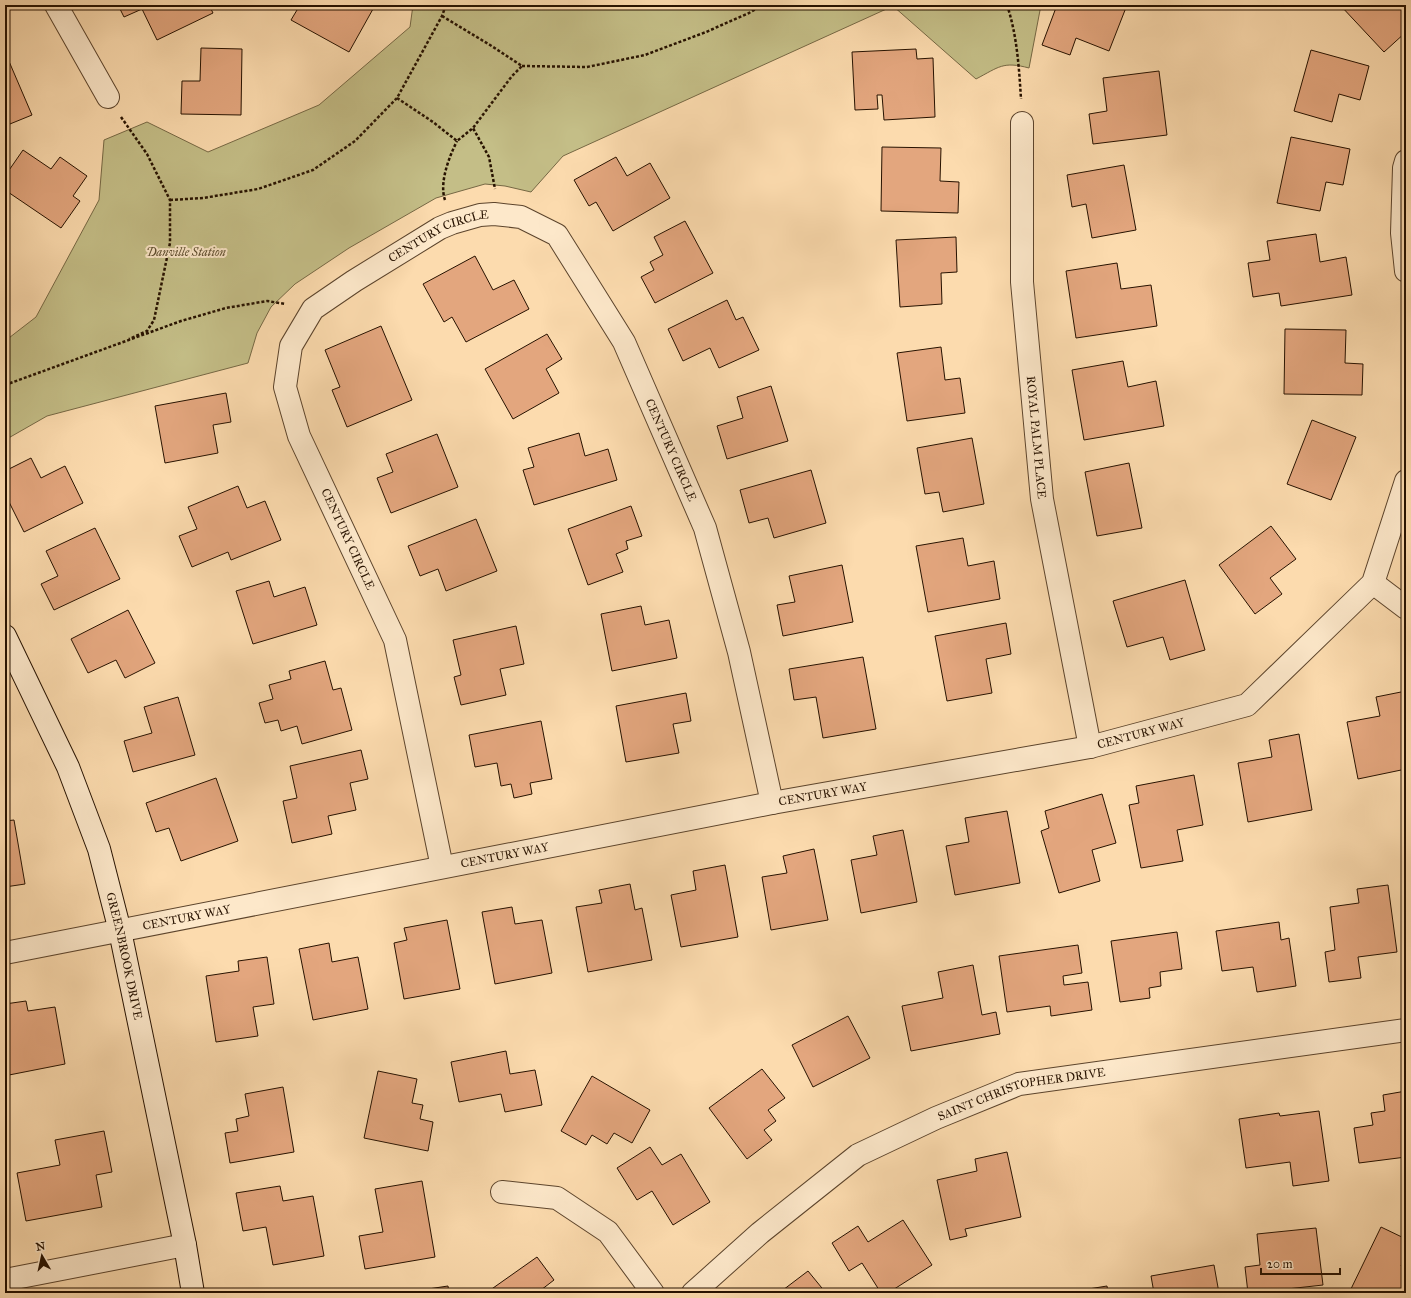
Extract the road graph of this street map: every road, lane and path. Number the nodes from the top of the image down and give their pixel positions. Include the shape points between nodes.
1 (56, 5) edge
2 (446, 5) edge
3 (762, 5) edge
4 (1007, 5) edge
5 (442, 16) junction
6 (522, 66) junction
7 (108, 97) joint
8 (397, 98) junction
9 (1022, 123) joint
10 (473, 128) junction
11 (457, 141) junction
12 (1406, 161) edge
13 (170, 200) junction
14 (494, 214) junction
15 (452, 223) junction
16 (1406, 272) edge
17 (312, 309) junction
18 (108, 348) junction
19 (5, 385) edge
20 (1406, 481) edge
21 (1373, 583) junction
22 (1406, 608) edge
23 (8, 646) edge
24 (1090, 747) junction
25 (772, 803) junction
26 (442, 867) junction
27 (120, 931) junction
28 (5, 953) edge
29 (1406, 1030) edge
30 (502, 1192) dead end
31 (185, 1245) junction
32 (5, 1280) edge
33 (193, 1293) edge
34 (653, 1293) edge
35 (693, 1293) edge

1 - 7 street
2 - 5 path
3 - 6 path via 706,32 645,55 587,67
4 - 9 path via 1013,24 1019,71
5 - 6 path
5 - 8 path
6 - 10 path
7 - 13 path via 146,154
8 - 11 path via 434,122
8 - 13 path via 355,141 313,170 258,189 203,198
9 - 24 street, ROYAL PALM PLACE via 1022,282 1042,499
10 - 11 path
10 - 14 path via 489,157 495,191
11 - 15 path via 448,160 443,193
12 - 16 street via 1402,233
13 - 18 path via 170,243 154,320 147,330
14 - 15 street, CENTURY CIRCLE
14 - 25 street, CENTURY CIRCLE via 521,217 556,235 624,342 705,528 739,652
15 - 17 street, CENTURY CIRCLE via 440,228
17 - 18 path via 267,301 226,308 181,321
17 - 26 street, CENTURY CIRCLE via 291,346 285,387 299,436 395,640
18 - 19 path
20 - 21 street, CENTURY WAY
21 - 22 street
21 - 24 street, CENTURY WAY via 1247,705
23 - 27 street, GREENBROOK DRIVE via 68,767 99,849
24 - 25 street, CENTURY WAY
25 - 26 street, CENTURY WAY
26 - 27 street, CENTURY WAY
27 - 28 street, CENTURY WAY
27 - 31 street, GREENBROOK DRIVE
29 - 35 street, SAINT CHRISTOPHER DRIVE via 1019,1084 936,1118 858,1155 760,1233
30 - 34 street via 557,1198 608,1232
31 - 32 street
31 - 33 street, GREENBROOK DRIVE

